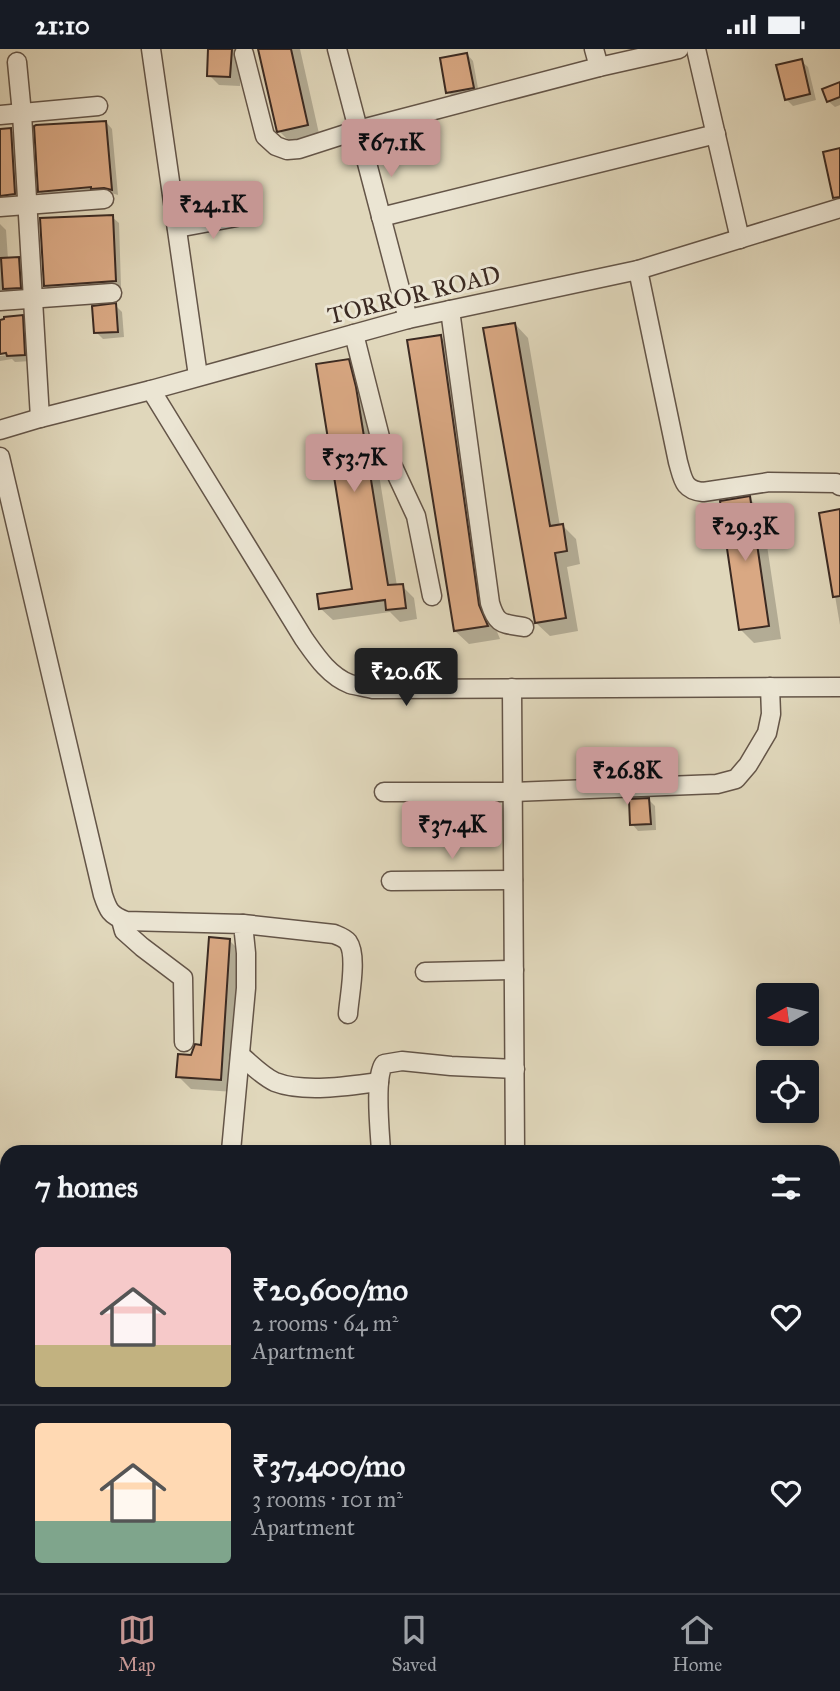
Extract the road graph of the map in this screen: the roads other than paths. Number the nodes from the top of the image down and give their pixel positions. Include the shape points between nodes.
1 (151, 49) edge
2 (337, 49) edge
3 (594, 49) edge
4 (678, 49) edge
5 (696, 49) edge
6 (244, 54) dead end
7 (17, 62) dead end
8 (599, 67) junction
9 (98, 106) dead end
10 (22, 114) junction
11 (0, 115) edge
12 (358, 130) junction
13 (716, 134) junction
14 (104, 199) dead end
15 (27, 205) junction
16 (0, 207) edge
17 (840, 208) edge
18 (242, 216) dead end
19 (381, 217) junction
20 (177, 228) junction
21 (740, 239) junction
22 (638, 270) junction
23 (112, 293) dead end
24 (32, 299) junction
25 (0, 301) edge
26 (450, 310) junction
27 (408, 319) junction
28 (354, 334) junction
29 (198, 376) junction
30 (152, 390) junction
31 (40, 418) junction
32 (0, 431) edge
33 (0, 457) edge
34 (840, 486) edge
35 (432, 596) dead end
36 (524, 627) dead end
37 (770, 687) junction
38 (840, 687) edge
39 (512, 688) junction
40 (384, 792) dead end
41 (513, 792) junction
42 (513, 880) junction
43 (391, 881) dead end
44 (121, 920) junction
45 (243, 924) junction
46 (514, 970) junction
47 (425, 972) dead end
48 (348, 1014) dead end
49 (184, 1042) dead end
50 (240, 1055) junction
51 (515, 1069) junction
52 (379, 1082) junction
53 (232, 1145) edge
54 (381, 1145) edge
55 (516, 1145) edge

1 - 20 street
2 - 12 street
3 - 8 street
4 - 8 street
5 - 13 street
6 - 12 street via 265,136 275,146 299,149
7 - 10 street
8 - 12 street
9 - 10 street
10 - 11 street
10 - 15 street
12 - 19 street
13 - 19 street
13 - 21 street
14 - 15 street
15 - 16 street
15 - 24 street
17 - 21 street, TORROR ROAD
18 - 20 street
19 - 27 street
20 - 29 street
21 - 22 street, TORROR ROAD
22 - 26 street, TORROR ROAD
22 - 34 street via 678,462 689,489 703,492 769,482
23 - 24 street
24 - 25 street
24 - 31 street
26 - 27 street, TORROR ROAD
26 - 36 street via 490,603 502,623
27 - 28 street, TORROR ROAD
28 - 29 street, TORROR ROAD
28 - 35 street via 381,441 416,516
29 - 30 street, TORROR ROAD
30 - 31 street, TORROR ROAD
30 - 39 street via 304,639 331,673 373,689
31 - 32 street, TORROR ROAD
33 - 44 street via 103,895 108,910
37 - 38 street
37 - 39 street
37 - 41 street via 767,733 736,779 717,784
39 - 41 street
40 - 41 street
41 - 42 street
42 - 43 street
42 - 46 street
44 - 45 street
44 - 49 street via 133,939 183,978
45 - 48 street via 346,939 353,959
45 - 50 street via 246,988
46 - 47 street
46 - 51 street
50 - 52 street via 275,1082 296,1087
50 - 53 street
51 - 52 street via 391,1062 380,1070
51 - 55 street
52 - 54 street

